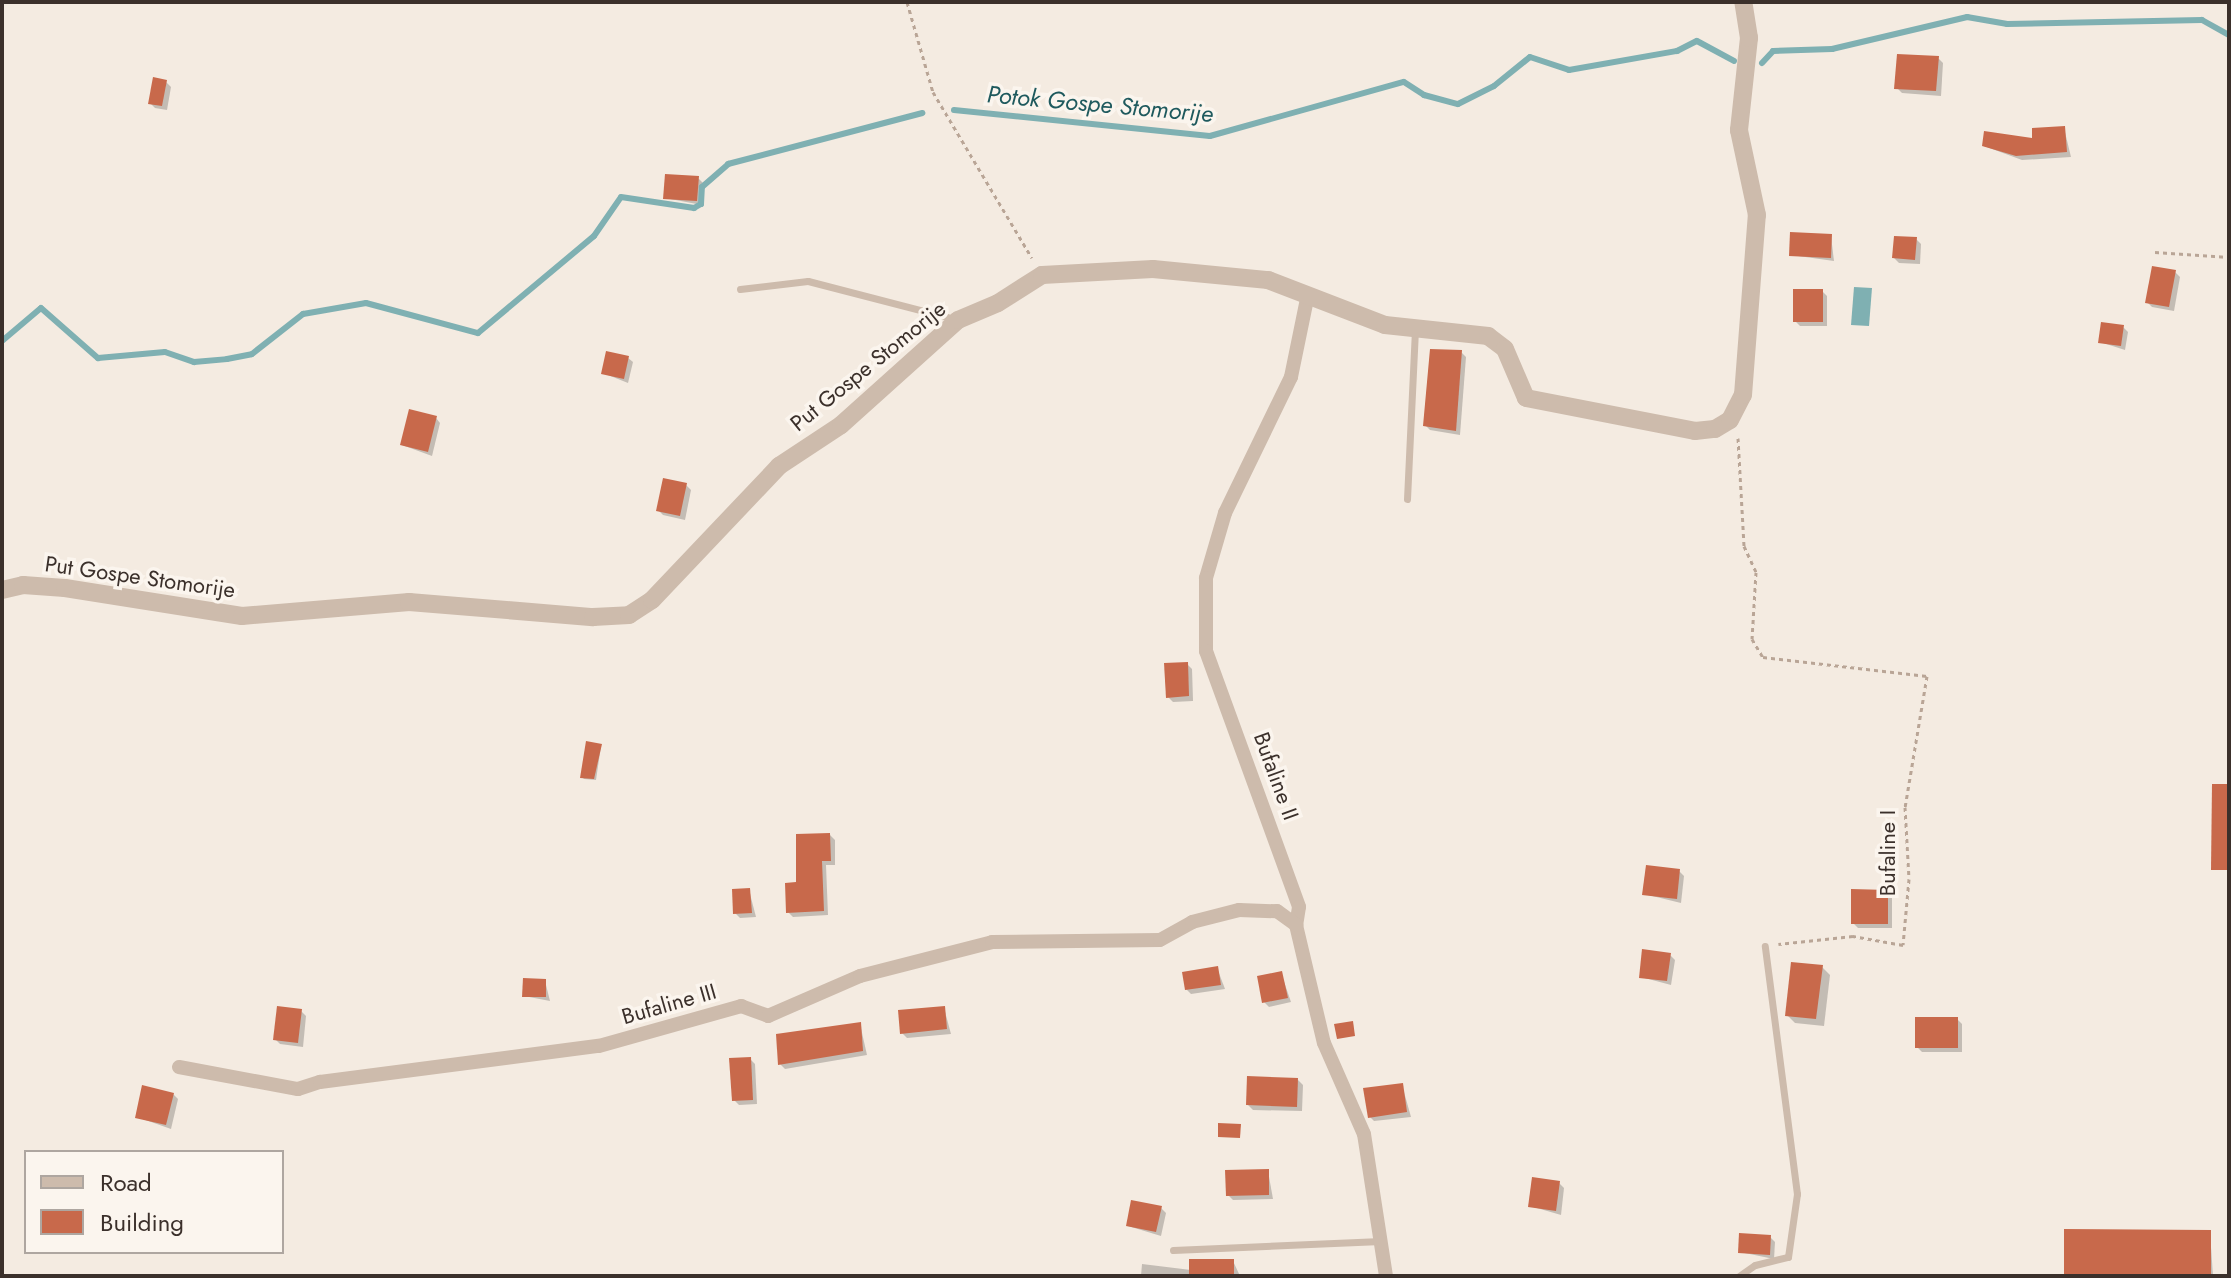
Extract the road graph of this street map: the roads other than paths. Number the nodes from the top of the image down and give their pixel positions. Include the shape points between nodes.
1 (1743, 2) edge
2 (740, 289) dead end
3 (1307, 299) junction
4 (958, 320) junction
5 (1415, 328) junction
6 (1407, 499) dead end
7 (2, 590) edge
8 (1296, 925) junction
9 (1765, 946) road end
10 (179, 1067) dead end
11 (1384, 1241) junction
12 (1173, 1250) dead end
13 (1386, 1276) edge
14 (1739, 1276) edge

1 - 5 street, Put Gospe Stomorije via 1749,38 1739,130 1757,215 1738,410 1715,429 1695,431 1560,408 1526,398 1505,349 1488,336
2 - 4 lane via 808,281
3 - 4 street, Put Gospe Stomorije via 1268,280 1237,273 1153,269 1042,275
3 - 5 street, Put Gospe Stomorije via 1385,325
3 - 8 street, Bufaline II via 1291,377 1225,513 1206,578 1206,651 1299,907
4 - 7 street, Put Gospe Stomorije via 841,425 779,466 652,600 629,615 593,617 409,602 242,616 65,588 23,585
5 - 6 lane
8 - 10 street, Bufaline III via 1277,911 1239,910 1192,922 1160,940 992,942 860,976 768,1016 741,1006 599,1046 298,1089
8 - 11 street, Bufaline II via 1324,1043 1364,1134
9 - 14 lane via 1797,1194 1788,1257 1755,1265
11 - 12 lane
11 - 13 street, Bufaline II

